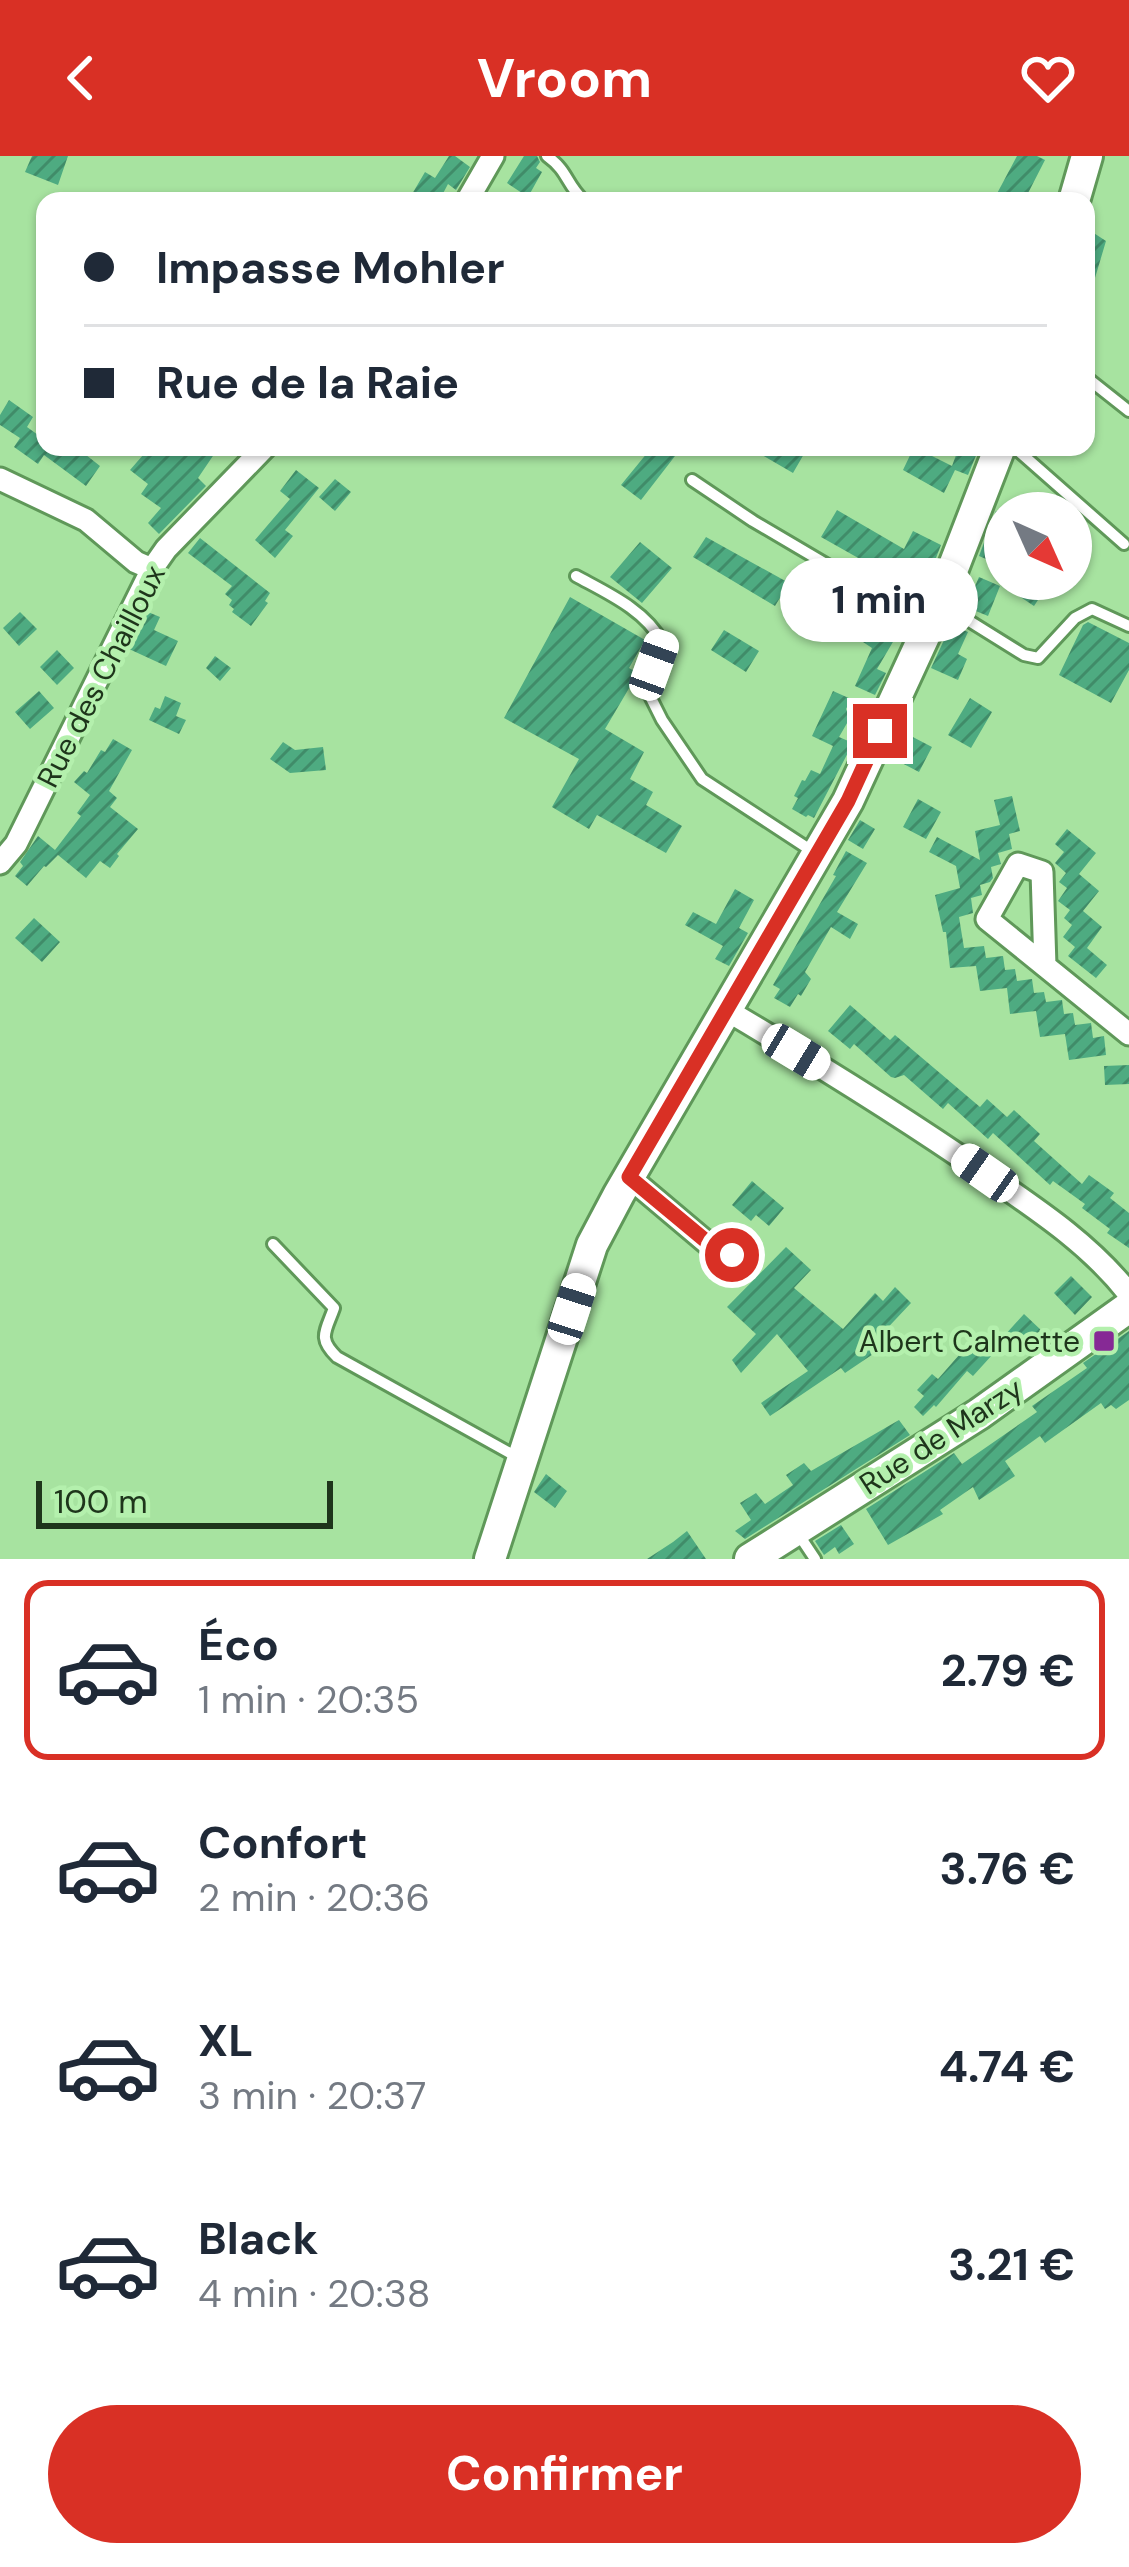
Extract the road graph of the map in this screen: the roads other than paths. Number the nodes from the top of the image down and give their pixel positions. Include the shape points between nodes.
1 (493, 156) edge
2 (547, 156) edge
3 (1087, 156) edge
4 (472, 192) edge
5 (575, 192) edge
6 (1077, 192) edge
7 (1095, 384) edge
8 (1129, 411) edge
9 (256, 456) edge
10 (996, 456) edge
11 (1024, 456) edge
12 (0, 479) edge
13 (692, 480) dead end
14 (1124, 544) dead end
15 (152, 569) junction
16 (576, 576) dead end
17 (934, 613) junction
18 (1129, 626) edge
19 (818, 854) junction
20 (0, 863) edge
21 (1045, 966) dead end
22 (728, 1011) junction
23 (1129, 1034) edge
24 (629, 1177) junction
25 (273, 1244) dead end
26 (732, 1255) dead end
27 (1129, 1294) edge
28 (1129, 1307) edge
29 (523, 1460) junction
30 (796, 1530) junction
31 (490, 1559) edge
32 (750, 1559) edge
33 (815, 1559) edge

1 - 4 street
2 - 5 lane
3 - 6 street
7 - 8 lane
9 - 15 street, Rue des Chailloux
10 - 17 street
11 - 14 lane
12 - 15 street via 86,520
13 - 17 lane via 753,521
15 - 20 street, Rue des Chailloux
16 - 19 lane via 656,629 662,642 646,688 702,779
17 - 18 lane via 1038,658 1092,609
17 - 19 street
19 - 22 street
21 - 23 street
22 - 24 street
22 - 27 street via 1050,1217
24 - 26 street
24 - 29 street via 592,1245
25 - 29 lane via 334,1308 324,1338 337,1357
28 - 30 street, Rue de Marzy
29 - 31 street
30 - 32 street, Rue de Marzy
30 - 33 lane

